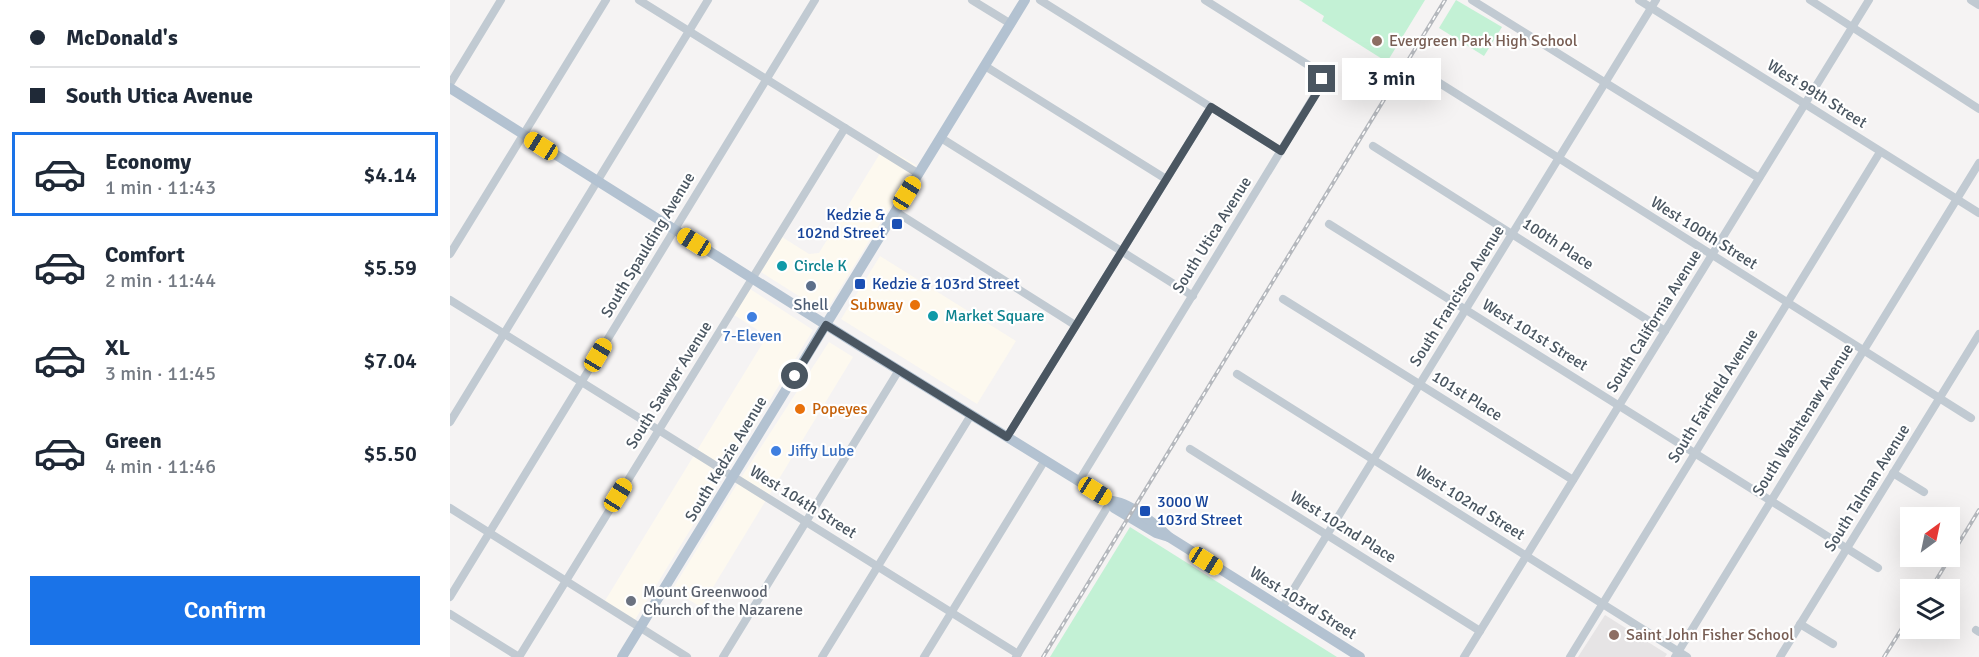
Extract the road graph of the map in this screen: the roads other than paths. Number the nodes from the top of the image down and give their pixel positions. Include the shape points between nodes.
1 (501, 0) edge
2 (606, 0) edge
3 (639, 0) edge
4 (708, 0) edge
5 (814, 0) edge
6 (972, 0) edge
7 (1025, 0) edge
8 (1040, 0) edge
9 (1205, 0) edge
10 (1472, 0) edge
11 (1640, 0) edge
12 (1810, 0) edge
13 (1869, 0) edge
14 (1971, 0) edge
15 (1654, 4) edge
16 (1979, 5) edge
17 (1011, 24) junction
18 (1851, 28) junction
19 (689, 31) junction
20 (985, 66) junction
21 (1422, 72) dead end
22 (766, 79) junction
23 (1605, 83) junction
24 (450, 86) edge
25 (1805, 104) junction
26 (1211, 107) junction
27 (1979, 109) edge
28 (845, 128) junction
29 (523, 134) junction
30 (941, 138) junction
31 (1373, 146) dead end
32 (1281, 151) junction
33 (1880, 152) junction
34 (1559, 159) junction
35 (1979, 163) edge
36 (919, 174) junction
37 (1759, 178) junction
38 (1166, 179) junction
39 (598, 181) junction
40 (1957, 199) junction
41 (896, 212) junction
42 (1979, 213) edge
43 (1329, 224) dead end
44 (675, 230) junction
45 (1513, 233) junction
46 (1121, 251) junction
47 (450, 254) edge
48 (1712, 255) junction
49 (752, 278) junction
50 (1193, 296) junction
51 (1283, 299) dead end
52 (450, 300) edge
53 (1788, 303) junction
54 (1466, 309) junction
55 (826, 325) junction
56 (1076, 325) junction
57 (1665, 331) junction
58 (504, 334) junction
59 (1979, 334) edge
60 (1864, 350) junction
61 (898, 370) junction
62 (1237, 374) dead end
63 (582, 382) junction
64 (1420, 384) junction
65 (1940, 398) junction
66 (1619, 405) junction
67 (971, 415) junction
68 (1971, 418) dead end
69 (450, 422) edge
70 (659, 430) junction
71 (1007, 437) junction
72 (1190, 449) dead end
73 (1695, 453) junction
74 (1045, 460) junction
75 (1374, 460) junction
76 (1893, 473) junction
77 (733, 476) junction
78 (1573, 480) junction
79 (1079, 481) junction
80 (1924, 492) dead end
81 (1112, 501) junction
82 (1771, 501) junction
83 (450, 508) edge
84 (806, 521) junction
85 (489, 533) junction
86 (1327, 535) junction
87 (1847, 548) junction
88 (1526, 556) junction
89 (877, 566) junction
90 (1878, 568) dead end
91 (566, 581) junction
92 (450, 597) edge
93 (1602, 604) junction
94 (1282, 608) junction
95 (951, 613) junction
96 (450, 614) edge
97 (1800, 624) junction
98 (640, 628) junction
99 (1480, 631) junction
100 (1833, 644) dead end
101 (1677, 654) edge
102 (1017, 656) edge
103 (519, 657) edge
104 (622, 657) edge
105 (687, 657) edge
106 (723, 657) edge
107 (822, 657) edge
108 (924, 657) edge
109 (1360, 657) edge
110 (1464, 657) edge
111 (1570, 657) edge
112 (1687, 657) edge
113 (1780, 657) edge

1 - 24 street
2 - 29 street
3 - 19 street
4 - 19 street
5 - 22 street, South Spaulding Avenue
6 - 17 street
7 - 17 main road, South Kedzie Avenue
8 - 26 street
9 - 32 street, South Utica Avenue via 1313,68 1322,79
10 - 23 street
11 - 15 street, West 99th Street
12 - 18 street
13 - 18 street, South California Avenue
14 - 16 street
15 - 23 street, South Francisco Avenue
15 - 25 street, West 99th Street
17 - 20 main road, South Kedzie Avenue
18 - 25 street, South California Avenue
18 - 27 street
19 - 22 street
19 - 39 street
20 - 30 main road, South Kedzie Avenue
20 - 38 street
21 - 34 street, West 100th Street
22 - 28 street
22 - 44 street, South Spaulding Avenue
23 - 34 street, South Francisco Avenue
23 - 37 street
24 - 29 main road, West 103rd Street
25 - 33 street, West 99th Street
25 - 37 street, South California Avenue
26 - 32 street
26 - 38 street
28 - 36 street
28 - 49 street, South Sawyer Avenue
29 - 39 main road, West 103rd Street
29 - 47 street
30 - 36 main road, South Kedzie Avenue
30 - 46 street
31 - 45 street, 100th Place
32 - 50 street, South Utica Avenue
33 - 40 street, West 99th Street
33 - 53 street, South Fairfield Avenue
34 - 45 street, South Francisco Avenue
34 - 48 street, West 100th Street
35 - 40 street, South Washtenaw Avenue
36 - 41 main road, South Kedzie Avenue
37 - 48 street, South California Avenue
38 - 46 street
39 - 44 main road, West 103rd Street
39 - 58 street
40 - 42 street, West 99th Street
40 - 60 street, South Washtenaw Avenue
41 - 55 main road, South Kedzie Avenue
41 - 56 street
43 - 54 street, West 101st Street
44 - 49 main road, West 103rd Street
44 - 63 street, South Spaulding Avenue
45 - 54 street, South Francisco Avenue
45 - 57 street, 100th Place
46 - 50 street
46 - 56 street
48 - 53 street, West 100th Street
48 - 57 street, South California Avenue
49 - 55 main road, West 103rd Street
49 - 70 street, South Sawyer Avenue
50 - 79 street, South Utica Avenue
51 - 64 street, 101st Place
52 - 58 street, West 104th Street
53 - 60 street, West 100th Street
53 - 73 street, South Fairfield Avenue
54 - 64 street, South Francisco Avenue
54 - 66 street, West 101st Street
55 - 61 main road, West 103rd Street
55 - 77 main road, South Kedzie Avenue
56 - 71 street
57 - 66 street, South California Avenue
58 - 63 street, West 104th Street
58 - 69 street
59 - 65 street, South Talman Avenue
60 - 65 street, West 100th Street
60 - 82 street, South Washtenaw Avenue
61 - 67 main road, West 103rd Street
61 - 84 street
62 - 75 street, West 102nd Street
63 - 70 street, West 104th Street
63 - 85 street, South Spaulding Avenue
64 - 75 street, South Francisco Avenue
64 - 78 street, 101st Place
65 - 68 street, West 100th Street
65 - 76 street, South Talman Avenue
66 - 73 street, West 101st Street
66 - 78 street, South California Avenue
67 - 71 main road, West 103rd Street
67 - 89 street
70 - 77 street, West 104th Street
70 - 91 street, South Sawyer Avenue
71 - 74 main road, West 103rd Street
72 - 86 street, West 102nd Place
73 - 82 street, West 101st Street
73 - 93 street, South Fairfield Avenue
74 - 79 main road, West 103rd Street
74 - 95 street
75 - 86 street, South Francisco Avenue
75 - 88 street, West 102nd Street
76 - 80 street
76 - 87 street, South Talman Avenue
77 - 84 street, West 104th Street
77 - 98 main road, South Kedzie Avenue
78 - 88 street, South California Avenue
79 - 81 main road, West 103rd Street
81 - 94 main road, West 103rd Street via 1119,501 1159,526 1168,537
81 - 102 street
82 - 87 street, West 101st Street
82 - 101 street, South Washtenaw Avenue
83 - 85 street
84 - 89 street, West 104th Street
84 - 106 street
85 - 91 street
85 - 92 street, South Spaulding Avenue
86 - 94 street, South Francisco Avenue
86 - 99 street, West 102nd Place
87 - 90 street, West 101st Street
87 - 97 street, South Talman Avenue
88 - 93 street, West 102nd Street
88 - 99 street, South California Avenue
89 - 95 street, West 104th Street
89 - 107 street
91 - 98 street
91 - 103 street, South Sawyer Avenue
93 - 101 street, West 102nd Street
93 - 111 street, South Fairfield Avenue
94 - 109 main road, West 103rd Street
95 - 102 street, West 104th Street
95 - 108 street
96 - 103 street
97 - 100 street
97 - 113 street, South Talman Avenue
98 - 104 main road, South Kedzie Avenue
98 - 105 street
99 - 110 street, South California Avenue
101 - 112 street, West 102nd Street

